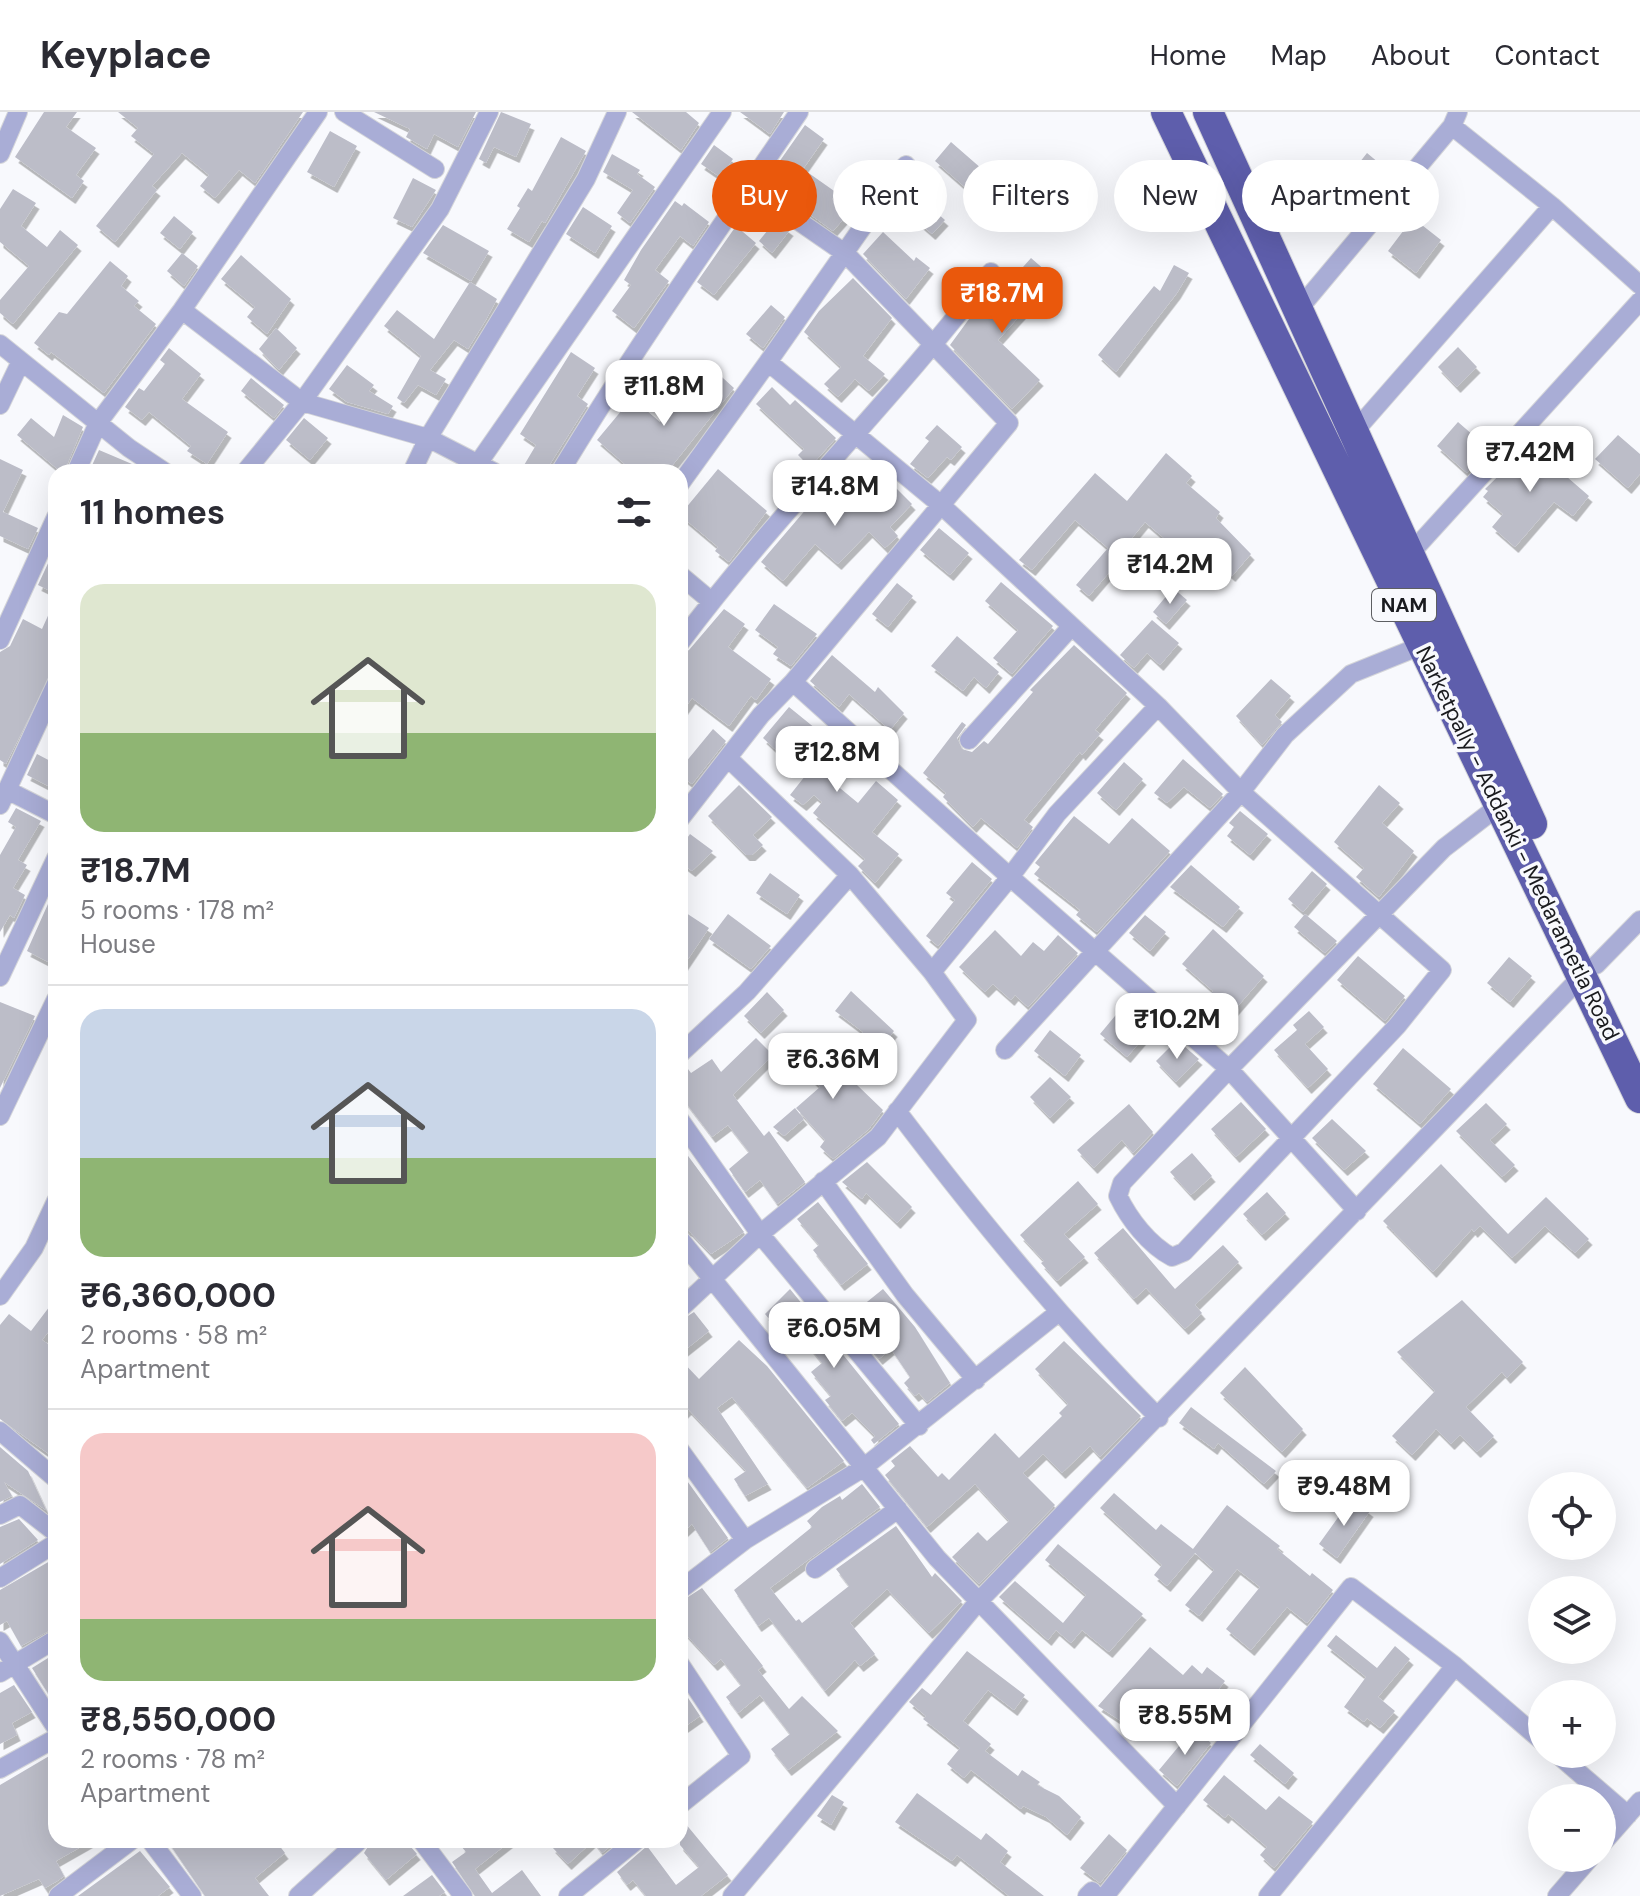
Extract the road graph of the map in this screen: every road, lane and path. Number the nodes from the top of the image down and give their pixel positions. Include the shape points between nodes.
1 (18, 112) edge
2 (318, 112) edge
3 (344, 112) edge
4 (489, 112) edge
5 (617, 112) edge
6 (722, 112) edge
7 (799, 112) edge
8 (1166, 112) edge
9 (1208, 112) edge
10 (1455, 119) edge
11 (0, 154) edge
12 (766, 160) edge
13 (435, 169) dead end
14 (1552, 206) junction
15 (718, 232) edge
16 (814, 232) edge
17 (861, 232) edge
18 (846, 254) junction
19 (991, 272) dead end
20 (1640, 285) edge
21 (1640, 301) edge
22 (182, 310) junction
23 (1298, 310) junction
24 (0, 344) edge
25 (934, 347) junction
26 (21, 361) junction
27 (768, 362) junction
28 (302, 402) junction
29 (0, 405) edge
30 (98, 423) junction
31 (1354, 432) junction
32 (853, 434) junction
33 (428, 438) junction
34 (80, 464) edge
35 (150, 464) edge
36 (252, 464) edge
37 (416, 464) edge
38 (477, 464) edge
39 (488, 464) edge
40 (565, 464) edge
41 (688, 473) edge
42 (941, 505) junction
43 (48, 535) edge
44 (1409, 555) junction
45 (688, 582) edge
46 (711, 601) junction
47 (1071, 627) junction
48 (688, 632) edge
49 (0, 640) edge
50 (1423, 645) junction
51 (793, 682) junction
52 (48, 701) edge
53 (1158, 706) junction
54 (969, 740) dead end
55 (729, 759) junction
56 (1241, 792) junction
57 (4, 797) edge
58 (1500, 805) junction
59 (688, 809) edge
60 (48, 812) edge
61 (48, 875) edge
62 (850, 875) junction
63 (1010, 877) junction
64 (1379, 914) junction
65 (1640, 920) edge
66 (1097, 952) junction
67 (1589, 971) junction
68 (932, 972) junction
69 (0, 977) edge
70 (48, 1028) edge
71 (688, 1047) edge
72 (1005, 1050) dead end
73 (1640, 1055) edge
74 (1229, 1069) junction
75 (1640, 1098) edge
76 (897, 1111) junction
77 (0, 1114) edge
78 (688, 1131) edge
79 (1290, 1137) junction
80 (823, 1181) junction
81 (1357, 1211) junction
82 (48, 1218) edge
83 (760, 1234) junction
84 (688, 1249) edge
85 (710, 1278) junction
86 (0, 1296) edge
87 (688, 1301) edge
88 (1059, 1312) junction
89 (976, 1380) junction
90 (1159, 1418) junction
91 (919, 1426) junction
92 (0, 1431) edge
93 (688, 1461) edge
94 (863, 1468) junction
95 (48, 1472) edge
96 (898, 1509) junction
97 (0, 1515) edge
98 (48, 1527) edge
99 (745, 1540) junction
100 (48, 1548) edge
101 (815, 1569) dead end
102 (0, 1578) edge
103 (688, 1584) edge
104 (977, 1603) junction
105 (0, 1641) edge
106 (48, 1644) edge
107 (1455, 1666) junction
108 (7, 1669) edge
109 (688, 1676) edge
110 (48, 1718) edge
111 (1528, 1729) edge
112 (48, 1742) edge
113 (1577, 1768) edge
114 (0, 1769) edge
115 (688, 1799) edge
116 (1177, 1806) junction
117 (1634, 1808) edge
118 (1616, 1828) edge
119 (121, 1848) edge
120 (156, 1848) edge
121 (351, 1848) edge
122 (427, 1848) edge
123 (627, 1848) edge
124 (1578, 1872) edge
125 (1095, 1894) edge
126 (58, 1896) edge
127 (192, 1896) edge
128 (298, 1896) edge
129 (463, 1896) edge
130 (568, 1896) edge
131 (732, 1896) edge
132 (1268, 1896) edge
133 (1557, 1896) edge

1 - 11 street
2 - 22 street
3 - 13 street
4 - 28 street via 440,209
5 - 33 street via 586,179
6 - 39 street
7 - 12 street
8 - 50 highway, Narketpally - Addanki - Medarametla Road / NAM
9 - 23 highway, Narketpally - Addanki - Medarametla Road / NAM
10 - 14 street
10 - 23 street
14 - 20 street
14 - 31 street
15 - 40 street via 623,367
16 - 18 street
17 - 18 street
18 - 25 street
18 - 27 street
19 - 25 street
21 - 44 street
22 - 28 street
22 - 30 street
23 - 31 highway, Narketpally - Addanki - Medarametla Road / NAM
24 - 26 street
25 - 32 street
25 - 42 street via 1009,423
26 - 29 street
26 - 30 street
27 - 32 street
27 - 41 street
28 - 33 street
28 - 36 street
30 - 34 street
30 - 35 street
31 - 44 highway, Narketpally - Addanki - Medarametla Road / NAM
32 - 42 street
32 - 46 street
33 - 37 street
33 - 38 street
42 - 47 street
42 - 51 street
43 - 49 street
44 - 67 highway, Narketpally - Addanki - Medarametla Road / NAM
45 - 46 street
46 - 48 street
47 - 53 street
47 - 54 street
50 - 56 street via 1351,674 1285,735
50 - 58 highway, Narketpally - Addanki - Medarametla Road / NAM
51 - 55 street
51 - 63 street
52 - 57 street
53 - 56 street
53 - 63 street via 1057,814
55 - 59 street
55 - 62 street
56 - 64 street
56 - 66 street
57 - 60 street
58 - 64 street via 1444,848
58 - 67 highway, Narketpally - Addanki - Medarametla Road / NAM
61 - 69 street
62 - 68 street
62 - 71 street via 747,992
63 - 66 street
63 - 68 street
64 - 74 street
64 - 79 street via 1442,970 1397,1026
65 - 67 street
66 - 72 street
66 - 74 street
67 - 73 highway, Narketpally - Addanki - Medarametla Road / NAM
67 - 75 highway, Narketpally - Addanki - Medarametla Road / NAM
67 - 81 street
68 - 76 street via 967,1020
70 - 77 street
74 - 79 street
74 - 79 street via 1122,1183 1118,1196 1125,1210 1160,1250 1172,1257 1184,1252
76 - 80 street via 878,1137
76 - 88 street via 986,1229
78 - 83 street
79 - 81 street
80 - 83 street
80 - 89 street via 905,1295
81 - 90 street
82 - 86 street
83 - 85 street
83 - 91 street
84 - 85 street
85 - 87 street
85 - 94 street
88 - 89 street
88 - 90 street
89 - 91 street
90 - 104 street
91 - 94 street
92 - 95 street
93 - 99 street
94 - 96 street
94 - 99 street
96 - 101 street
96 - 104 street
97 - 98 street via 20,1505
99 - 103 street
100 - 102 street
104 - 116 street
104 - 131 street
105 - 108 street
106 - 108 street
107 - 111 street
107 - 116 street via 1351,1587
107 - 132 street
108 - 110 street
109 - 115 street via 741,1756
112 - 114 street
113 - 117 street
116 - 125 street
117 - 118 street
119 - 126 street
120 - 127 street
121 - 128 street
122 - 129 street
123 - 130 street
124 - 133 street

